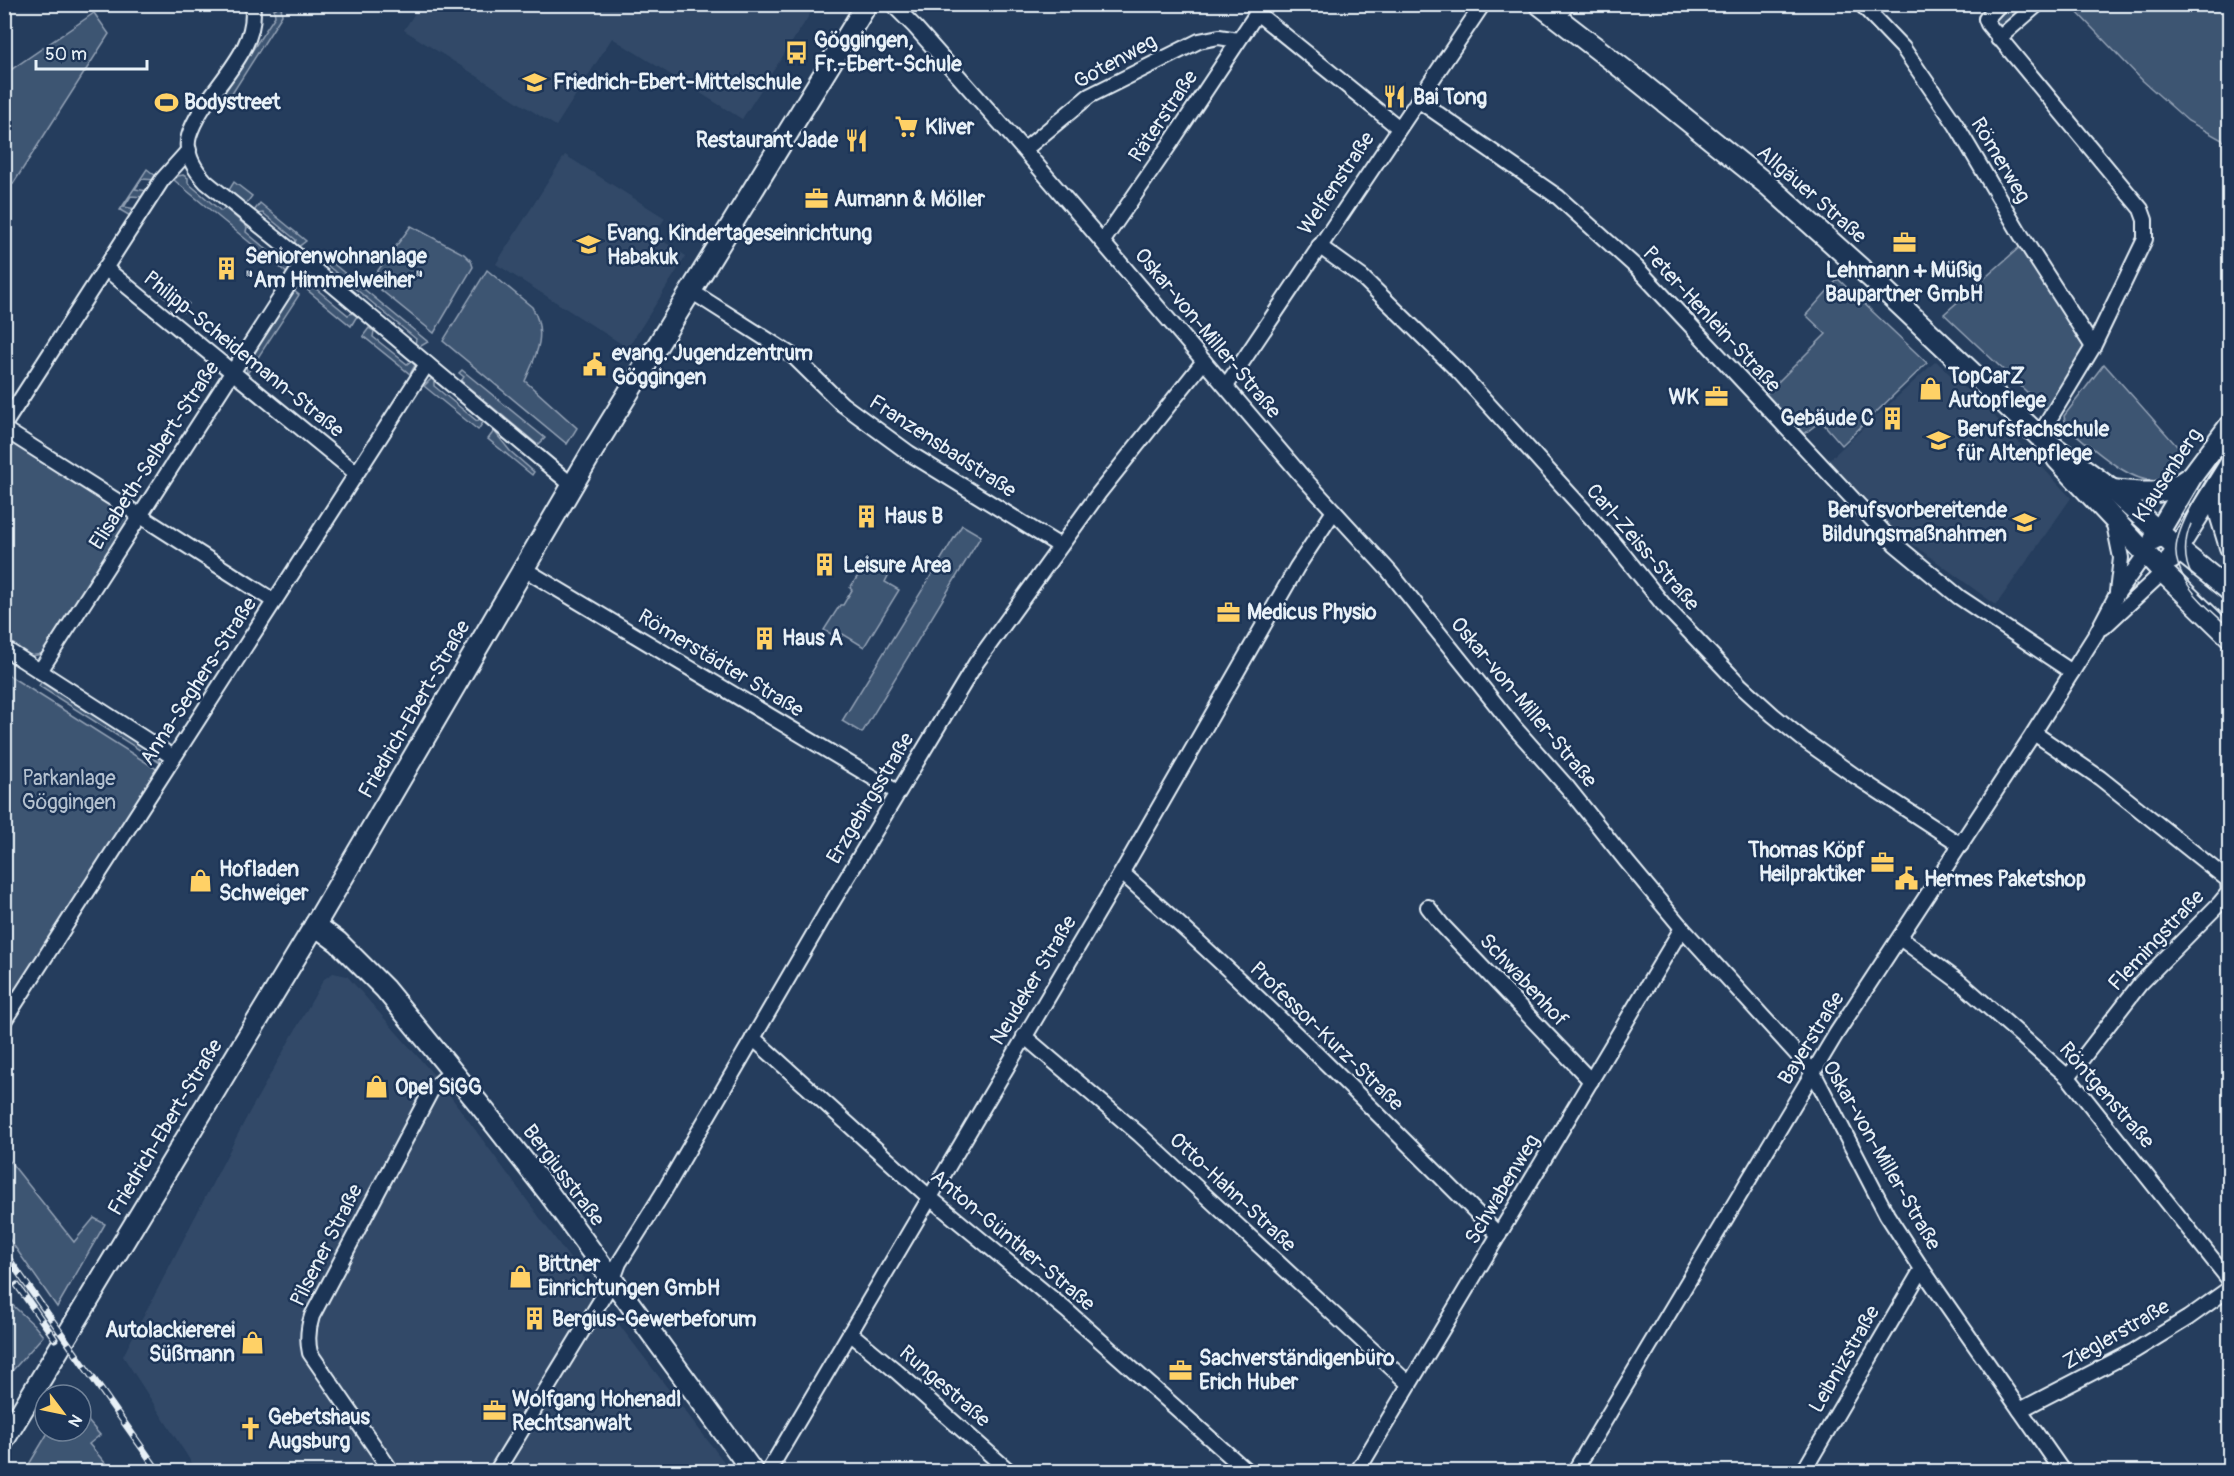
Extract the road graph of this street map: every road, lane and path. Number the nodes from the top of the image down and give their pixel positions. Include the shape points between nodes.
1 (252, 4) edge
2 (867, 4) edge
3 (892, 4) edge
4 (1483, 4) edge
5 (1539, 4) edge
6 (1861, 4) edge
7 (2000, 4) edge
8 (2038, 4) edge
9 (1255, 9) edge
10 (1562, 11) edge
11 (1998, 39) junction
12 (1238, 40) junction
13 (1418, 100) junction
14 (1399, 128) junction
15 (189, 150) junction
16 (1024, 150) junction
17 (1102, 241) junction
18 (1319, 246) junction
19 (304, 261) junction
20 (105, 268) junction
21 (691, 291) junction
22 (2093, 347) junction
23 (1204, 361) junction
24 (427, 364) junction
25 (232, 372) junction
26 (1226, 386) junction
27 (2229, 425) edge
28 (4, 427) edge
29 (2039, 436) junction
30 (2225, 472) edge
31 (356, 473) junction
32 (2192, 476) junction
33 (573, 486) junction
34 (2112, 490) junction
35 (1334, 511) junction
36 (140, 516) junction
37 (2112, 516) junction
38 (2160, 531) junction
39 (1060, 546) junction
40 (2229, 547) edge
41 (2178, 549) junction
42 (2146, 553) junction
43 (524, 569) junction
44 (2163, 572) junction
45 (2229, 591) edge
46 (2117, 594) junction
47 (274, 602) junction
48 (2096, 634) junction
49 (2229, 637) edge
50 (4, 648) edge
51 (40, 671) junction
52 (2072, 672) junction
53 (2034, 733) junction
54 (173, 757) junction
55 (897, 792) junction
56 (1961, 845) junction
57 (1122, 873) junction
58 (1428, 907) dead end
59 (315, 925) junction
60 (1682, 928) junction
61 (1900, 938) junction
62 (4, 1021) edge
63 (1024, 1036) junction
64 (753, 1038) junction
65 (453, 1071) junction
66 (1813, 1072) junction
67 (2068, 1077) junction
68 (1591, 1081) junction
69 (929, 1197) junction
70 (1499, 1235) junction
71 (1922, 1269) junction
72 (2229, 1281) edge
73 (612, 1282) junction
74 (2229, 1288) edge
75 (850, 1333) junction
76 (1409, 1384) junction
77 (2020, 1410) junction
78 (4, 1440) edge
79 (392, 1472) edge
80 (496, 1472) edge
81 (753, 1472) edge
82 (768, 1472) edge
83 (1010, 1472) edge
84 (1248, 1472) edge
85 (1357, 1472) edge
86 (1574, 1472) edge
87 (1803, 1472) edge
88 (2063, 1472) edge

1 - 15 street via 252,28 244,48 194,125 188,138
2 - 21 street, Friedrich-Ebert-Straße
3 - 16 street, Oskar-von-Miller-Straße
4 - 13 street, Welfenstraße
5 - 10 street, Allgäuer Straße
6 - 22 street, Römerweg via 1903,48 1949,115
7 - 11 street via 1986,19
8 - 11 street
9 - 12 street, Räterstraße
9 - 14 street
10 - 29 street, Allgäuer Straße via 1770,187
11 - 22 street via 2141,209 2145,220 2145,239
12 - 16 street, Gotenweg via 1219,37 1199,41 1089,96
12 - 17 street, Räterstraße
13 - 14 street, Welfenstraße
13 - 52 street, Peter-Henlein-Straße via 1558,197 1636,267 1895,544 1959,597
14 - 18 street, Welfenstraße
15 - 19 street via 195,170 206,182
15 - 20 street via 165,176
16 - 17 street, Oskar-von-Miller-Straße
17 - 23 street, Oskar-von-Miller-Straße
18 - 26 street, Welfenstraße
18 - 56 street, Carl-Zeiss-Straße via 1362,276 1461,374 1614,543 1663,604 1773,716 1855,776
19 - 24 street
19 - 25 street, Elisabeth-Selbert-Straße
20 - 25 street, Philipp-Scheidemann-Straße
20 - 28 street
21 - 33 street, Friedrich-Ebert-Straße
21 - 39 street, Franzensbadstraße via 793,356 842,404 909,453
22 - 29 street
23 - 26 street, Oskar-von-Miller-Straße
23 - 39 street, Erzgebirgsstraße
24 - 31 street, Anna-Seghers-Straße
24 - 33 street
25 - 31 street, Philipp-Scheidemann-Straße
25 - 36 street, Elisabeth-Selbert-Straße
26 - 35 street, Oskar-von-Miller-Straße
27 - 32 street, Klausenberg
28 - 36 street
29 - 34 street, Allgäuer Straße
29 - 37 street, Allgäuer Straße via 2065,470
30 - 40 street via 2220,514
30 - 41 street
31 - 47 street, Anna-Seghers-Straße
32 - 34 street via 2175,488 2156,494
32 - 38 street, Klausenberg
33 - 43 street, Friedrich-Ebert-Straße
34 - 38 street, Allgäuer Straße
35 - 57 street, Neudeker Straße via 1272,610
35 - 60 street, Oskar-von-Miller-Straße via 1389,571
36 - 47 street
36 - 51 street, Elisabeth-Selbert-Straße
37 - 42 street, Allgäuer Straße
37 - 46 street, Bayerstraße via 2121,558
38 - 41 street, Allgäuer Straße
38 - 42 street, Klausenberg
39 - 55 street, Erzgebirgsstraße via 976,663
41 - 44 street
41 - 45 street, Allgäuer Straße
42 - 44 street, Allgäuer Straße
42 - 46 street, Bayerstraße
43 - 55 street, Römerstädter Straße
43 - 59 street, Friedrich-Ebert-Straße
44 - 48 street, Bayerstraße
44 - 49 street, Allgäuer Straße
46 - 48 street, Bayerstraße
47 - 54 street, Anna-Seghers-Straße
48 - 52 street, Bayerstraße
50 - 51 street
51 - 54 street
52 - 53 street, Bayerstraße
53 - 56 street, Bayerstraße
53 - 67 street, Flemingstraße via 2100,778 2228,880 2229,892 2140,984
54 - 62 street, Anna-Seghers-Straße
55 - 64 street, Erzgebirgsstraße
56 - 61 street, Bayerstraße
57 - 63 street, Neudeker Straße
57 - 70 street, Professor-Kurz-Straße via 1274,1013
58 - 68 street, Schwabenhof
59 - 65 street, Bergiusstraße via 385,989
59 - 78 street, Friedrich-Ebert-Straße
60 - 66 street, Oskar-von-Miller-Straße
60 - 68 street, Schwabenweg
61 - 66 street, Bayerstraße
61 - 67 street, Röntgenstraße via 1961,983
63 - 69 street, Neudeker Straße
63 - 76 street, Otto-Hahn-Straße via 1140,1135
64 - 69 street, Anton-Günther-Straße
64 - 73 street, Erzgebirgsstraße via 619,1263
65 - 73 street, Bergiusstraße via 548,1192
65 - 79 street, Pilsener Straße via 432,1089 309,1326 310,1353
66 - 71 street, Oskar-von-Miller-Straße via 1880,1202
66 - 86 street, Bayerstraße
67 - 72 street, Röntgenstraße
68 - 70 street, Schwabenweg
69 - 75 street, Neudeker Straße
69 - 84 street, Anton-Günther-Straße via 1066,1310
70 - 76 street, Schwabenweg
71 - 77 street, Oskar-von-Miller-Straße
71 - 87 street, Leibnizstraße
73 - 80 street
73 - 81 street, Bergiusstraße
74 - 77 street, Zieglerstraße via 2134,1351
75 - 82 street, Neudeker Straße
75 - 83 street, Rungestraße
76 - 85 street, Schwabenweg
77 - 88 street, Oskar-von-Miller-Straße

